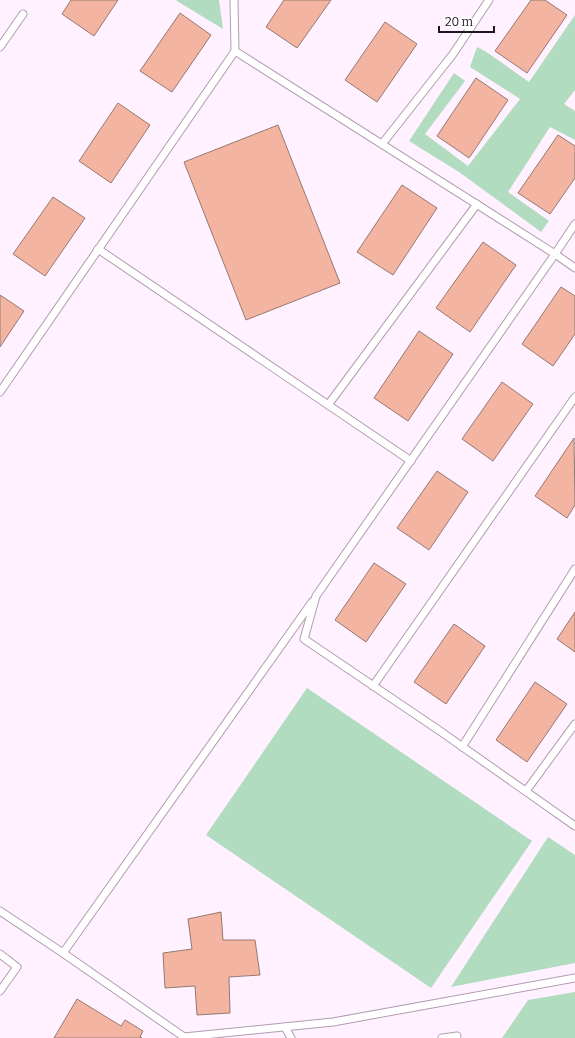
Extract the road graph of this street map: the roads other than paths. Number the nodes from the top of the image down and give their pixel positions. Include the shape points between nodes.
1 (234, 0) edge
2 (489, 0) edge
3 (23, 14) dead end
4 (0, 47) edge
5 (235, 51) junction
6 (382, 144) junction
7 (476, 204) junction
8 (575, 224) edge
9 (98, 249) junction
10 (555, 254) junction
11 (575, 268) edge
12 (0, 392) edge
13 (575, 397) edge
14 (328, 404) junction
15 (411, 461) junction
16 (575, 569) edge
17 (317, 595) junction
18 (373, 686) junction
19 (575, 724) edge
20 (462, 747) junction
21 (526, 791) junction
22 (575, 826) edge
23 (0, 912) edge
24 (63, 953) junction
25 (0, 954) edge
26 (575, 978) edge
27 (0, 991) edge
28 (285, 1027) junction
29 (456, 1036) dead end
30 (291, 1038) edge
31 (442, 1038) edge

1 - 5 lane
2 - 6 lane via 453,54
3 - 4 lane
5 - 6 lane
5 - 9 lane
6 - 7 lane
7 - 10 lane
7 - 14 lane
8 - 10 lane
9 - 12 lane
9 - 14 lane
10 - 11 lane
10 - 15 lane
13 - 18 lane
14 - 15 lane
15 - 17 lane
16 - 20 lane
17 - 18 lane via 304,639
17 - 24 lane
18 - 20 lane
19 - 21 lane
20 - 21 lane
21 - 22 lane
23 - 24 lane
24 - 28 lane via 184,1037
25 - 27 lane via 17,967
26 - 28 lane via 333,1022
28 - 30 lane
29 - 31 lane

